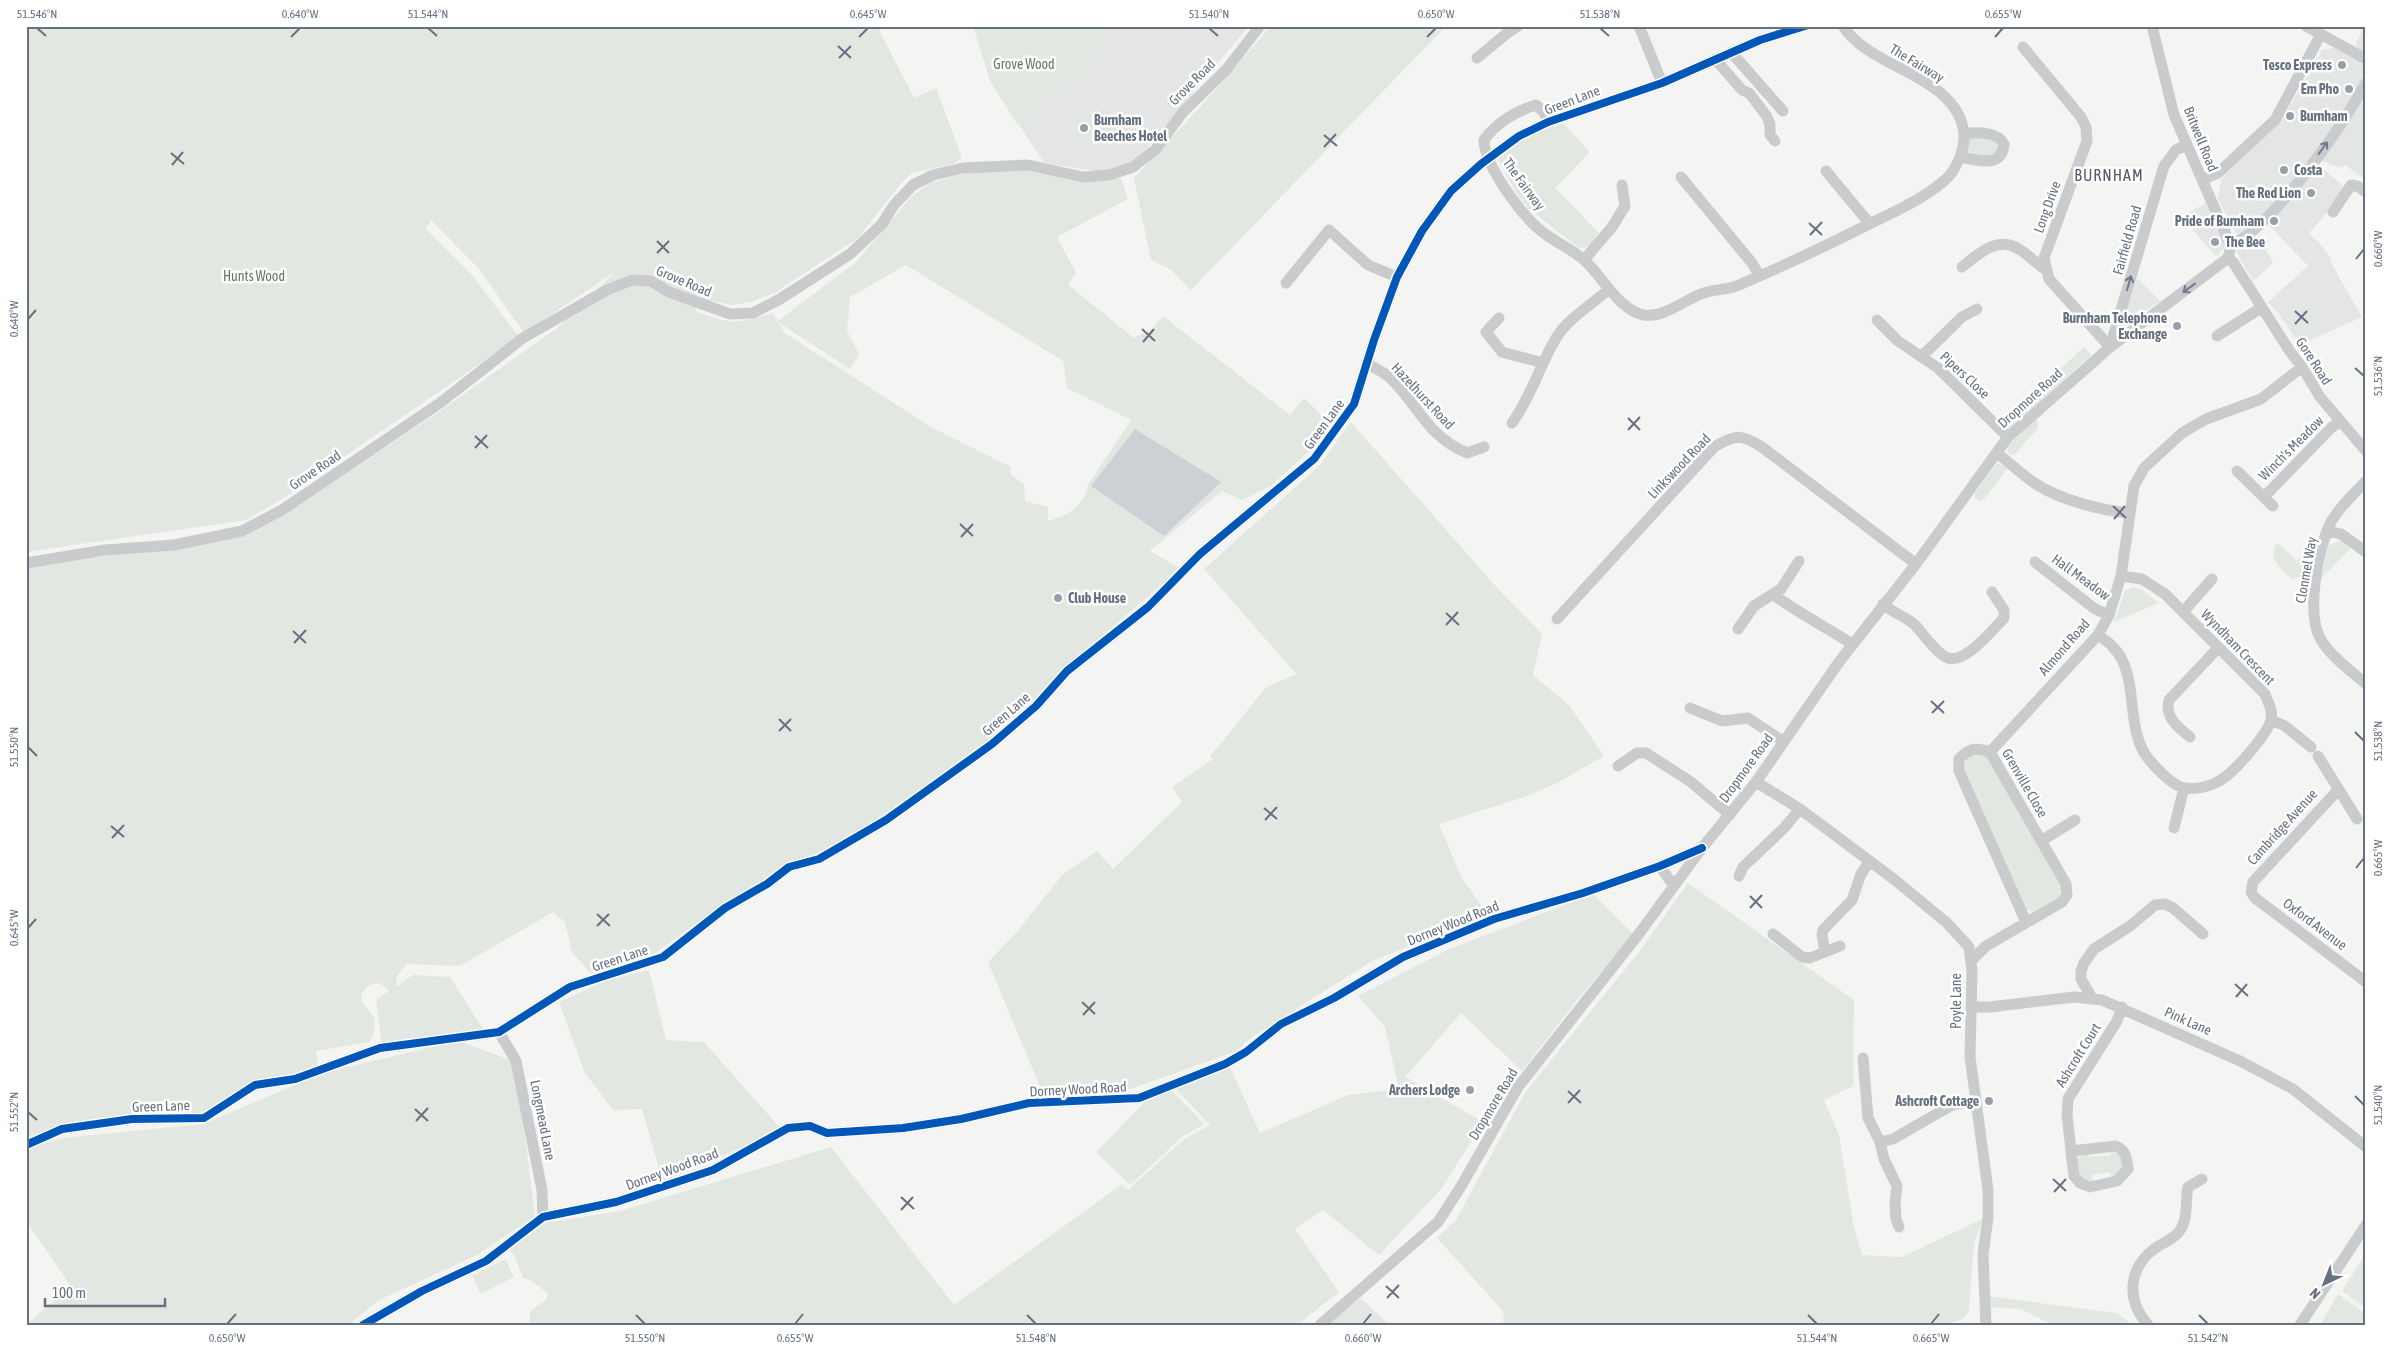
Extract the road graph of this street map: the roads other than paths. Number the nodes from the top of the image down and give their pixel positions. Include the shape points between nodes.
1 (1260, 26) edge
2 (1518, 26) edge
3 (1639, 26) edge
4 (1805, 26) edge
5 (1843, 26) edge
6 (2152, 26) edge
7 (2306, 26) edge
8 (2320, 36) junction
9 (2023, 48) dead end
10 (1731, 52) junction
11 (1477, 58) dead end
12 (1715, 58) junction
13 (2366, 59) edge
14 (1662, 83) junction
15 (2366, 83) edge
16 (1783, 111) dead end
17 (1548, 122) junction
18 (1964, 134) junction
19 (1775, 141) dead end
20 (2186, 145) junction
21 (1960, 157) junction
22 (1488, 159) junction
23 (1826, 171) dead end
24 (1681, 177) dead end
25 (2202, 180) junction
26 (1622, 185) dead end
27 (2366, 192) edge
28 (2333, 212) dead end
29 (1870, 224) junction
30 (2231, 246) junction
31 (2228, 258) junction
32 (1584, 260) junction
33 (1962, 267) dead end
34 (2045, 269) junction
35 (1759, 275) junction
36 (1397, 277) junction
37 (1286, 283) dead end
38 (1609, 289) junction
39 (2261, 308) junction
40 (1977, 309) dead end
41 (1499, 318) dead end
42 (1878, 320) dead end
43 (2118, 323) junction
44 (2127, 333) junction
45 (2223, 336) dead end
46 (2110, 347) junction
47 (1922, 356) junction
48 (1543, 363) junction
49 (1368, 364) junction
50 (2302, 367) junction
51 (2339, 422) junction
52 (1512, 423) dead end
53 (2008, 437) junction
54 (1484, 447) dead end
55 (2366, 451) edge
56 (1997, 453) junction
57 (2237, 471) dead end
58 (2366, 481) edge
59 (2264, 496) junction
60 (2273, 506) dead end
61 (2128, 513) junction
62 (2328, 531) junction
63 (2366, 552) edge
64 (1799, 560) dead end
65 (2035, 562) dead end
66 (26, 563) edge
67 (1916, 564) junction
68 (2121, 576) junction
69 (2212, 579) dead end
70 (1992, 592) dead end
71 (1774, 595) junction
72 (1883, 604) junction
73 (2183, 612) junction
74 (2109, 615) junction
75 (1556, 619) dead end
76 (1738, 629) dead end
77 (2098, 635) junction
78 (1852, 644) junction
79 (2218, 648) junction
80 (2366, 684) edge
81 (1690, 708) dead end
82 (2272, 720) junction
83 (2190, 737) dead end
84 (1784, 742) junction
85 (1990, 752) junction
86 (1618, 766) dead end
87 (1756, 782) junction
88 (2184, 788) junction
89 (2338, 790) junction
90 (1800, 809) junction
91 (1730, 815) junction
92 (2356, 819) dead end
93 (2075, 820) dead end
94 (2174, 828) dead end
95 (2041, 841) junction
96 (1702, 848) junction
97 (1870, 861) junction
98 (1660, 866) junction
99 (1739, 876) dead end
100 (1673, 885) junction
101 (2251, 887) joint
102 (2026, 922) junction
103 (1773, 934) dead end
104 (2203, 934) dead end
105 (1840, 946) dead end
106 (1986, 946) junction
107 (1969, 947) junction
108 (1825, 952) junction
109 (1971, 961) junction
110 (2366, 982) edge
111 (2092, 998) junction
112 (1972, 1007) junction
113 (2122, 1007) junction
114 (499, 1032) junction
115 (1863, 1058) dead end
116 (1975, 1101) junction
117 (1880, 1142) junction
118 (26, 1145) edge
119 (2366, 1148) edge
120 (2071, 1151) junction
121 (2202, 1179) dead end
122 (543, 1217) junction
123 (2366, 1225) edge
124 (1899, 1227) dead end
125 (363, 1325) edge
126 (1320, 1325) edge
127 (1986, 1325) edge
128 (2148, 1325) edge
129 (2300, 1325) edge

1 - 66 street, Grove Road via 1226,70 1183,112 1154,150 1133,167 1109,175 1083,177 1028,165 963,168 933,175 913,185 882,224 850,254 753,313 730,314 669,292 651,280 632,280 607,290 523,338 424,413 282,510 242,531 174,545 105,550
2 - 11 street
3 - 14 street
4 - 10 street, Green Lane
5 - 18 street, The Fairway via 1862,48 1934,88 1954,108
6 - 20 street, Britwell Road via 2174,115
7 - 8 street
8 - 13 street
8 - 25 street via 2276,120 2218,173
9 - 34 street, Long Drive via 2086,127 2087,141 2044,258
10 - 12 street, Green Lane
10 - 16 street
12 - 14 street, Green Lane
12 - 19 street via 1766,115 1770,135
14 - 17 street, Green Lane
30 -> 15 street via 2244,239 2265,219 2308,169
17 - 22 street, Green Lane via 1519,136
17 - 22 street via 1536,105 1503,120 1484,140
18 - 21 street, The Fairway
18 - 21 street via 1995,135 2004,144 2003,153 1991,161
20 - 25 street, Britwell Road
43 -> 20 street, Fairfield Road via 2164,166 2176,150
21 - 29 street, The Fairway via 1946,180 1910,204
22 - 32 street, The Fairway via 1514,201 1539,229
22 - 36 street, Green Lane via 1452,191 1422,231
23 - 29 street
24 - 35 street
25 - 30 street, Britwell Road
26 - 32 street via 1625,206
27 - 28 street via 2351,186
29 - 35 street, The Fairway
30 - 31 street
31 - 39 street, Gore Road
31 -> 44 street, Dropmore Road
32 - 38 street, The Fairway
33 - 34 street via 1986,248 2009,245
34 - 46 street via 2049,279
35 - 38 street, The Fairway via 1737,286 1704,293 1659,314 1644,315 1625,305
36 - 37 street via 1368,265 1328,230
36 - 49 street, Green Lane
38 - 48 street via 1559,333
39 - 45 street
39 - 50 street, Gore Road
40 - 47 street, Pipers Close via 1962,317
41 - 48 street via 1486,332 1502,352
42 - 47 street, Pipers Close via 1898,342
43 - 44 street via 2120,329
43 - 46 street, Fairfield Road
44 - 46 street, Dropmore Road
46 - 53 street, Dropmore Road
47 - 53 street, Pipers Close
48 - 52 street via 1526,406
49 - 54 street, Hazelhurst Road via 1387,375 1432,430 1450,446 1467,453
49 - 114 street, Green Lane via 1354,404 1314,459 1200,554 1148,607 1067,671 1036,706 992,744 886,820 827,855 789,867 725,908 663,958 570,987
50 - 51 street, Gore Road
50 - 61 street, Almond Road via 2261,399 2206,419 2182,433 2144,468 2134,486
51 - 55 street, Gore Road
51 - 59 street, Winch's Meadow
53 - 56 street, Dropmore Road
56 - 61 street via 2036,484 2052,492 2110,511
56 - 67 street, Dropmore Road
57 - 59 street, Winch's Meadow
58 - 62 street, Clonmel Way via 2342,507
59 - 60 street, Winch's Meadow
61 - 68 street, Almond Road
62 - 63 street, Clonmel Way via 2341,534
62 - 80 street, Clonmel Way via 2314,589 2313,618 2320,639
64 - 71 street
65 - 74 street, Hall Meadow via 2095,609
67 - 72 street, Dropmore Road
67 - 75 street, Linkswood Road via 1762,447 1746,437 1730,437 1714,447
68 - 73 street, Wyndham Crescent via 2142,579 2165,594
68 - 74 street, Almond Road
69 - 73 street
70 - 72 street via 2004,610 2004,618 1967,655 1953,660 1944,657 1913,623 1894,614
71 - 76 street via 1754,606
71 - 78 street
72 - 78 street, Dropmore Road
73 - 79 street, Wyndham Crescent
74 - 77 street, Almond Road
77 - 85 street, Almond Road
77 - 88 street via 2114,648 2125,669 2131,687 2135,734 2150,761
78 - 84 street, Dropmore Road
79 - 82 street, Wyndham Crescent via 2265,694
79 - 83 street via 2169,700 2172,720
81 - 84 street via 1722,721 1748,718
82 - 88 street via 2265,734 2223,779 2211,785
82 - 89 street via 2285,726 2314,752
84 - 87 street, Dropmore Road
85 - 95 street, Grenville Close
85 - 102 street, Grenville Close via 1978,748 1967,750 1959,758 1959,771
86 - 91 street via 1637,753 1646,753 1691,782
87 - 90 street
87 - 91 street, Dropmore Road
88 - 94 street
89 - 92 street
89 - 101 street, Cambridge Avenue via 2261,872
90 - 97 street
90 - 99 street
91 - 96 street, Dropmore Road
93 - 95 street
95 - 102 street, Grenville Close via 2066,884 2067,895 2062,902
96 - 98 street, Dorney Wood Road
96 - 100 street, Dropmore Road
97 - 107 street via 1947,924
97 - 108 street via 1861,874 1852,900 1823,930
98 - 100 street
98 - 122 street, Dorney Wood Road via 1494,919 1403,957 1334,998 1281,1024 1225,1064 1139,1098 1029,1103 903,1128 827,1133 810,1126 788,1128 713,1170 616,1202
100 - 126 street, Dropmore Road via 1638,935 1518,1086 1438,1222
101 - 110 street, Oxford Avenue via 2256,898
102 - 106 street, Grenville Close
103 - 108 street via 1802,957 1810,958
104 - 111 street via 2172,907 2155,905 2094,950 2084,962 2081,979
105 - 108 street
106 - 107 street, Grenville Close
106 - 109 street, Grenville Close
107 - 109 street, Poyle Lane
109 - 112 street, Poyle Lane
111 - 112 street, Pink Lane
111 - 113 street, Pink Lane
112 - 116 street, Poyle Lane via 1970,1058
113 - 119 street, Pink Lane via 2293,1089
113 - 120 street, Ashcroft Court via 2117,1021 2068,1099
114 - 118 street, Green Lane via 380,1048 295,1079 255,1086 204,1118 132,1119 62,1129
114 - 122 street, Longmead Lane via 516,1061 542,1190
115 - 117 street via 1868,1118
116 - 117 street via 1952,1105 1892,1139
116 - 127 street, Poyle Lane via 1988,1190 1983,1254
117 - 124 street via 1896,1186 1895,1211
120 - 120 street, Ashcroft Court via 2074,1176 2090,1187 2117,1181 2128,1169 2122,1148 2116,1146
121 - 128 street via 2188,1187 2185,1219 2177,1234 2137,1266 2131,1286 2134,1304
122 - 125 street, Dorney Wood Road via 486,1260
123 - 129 street

